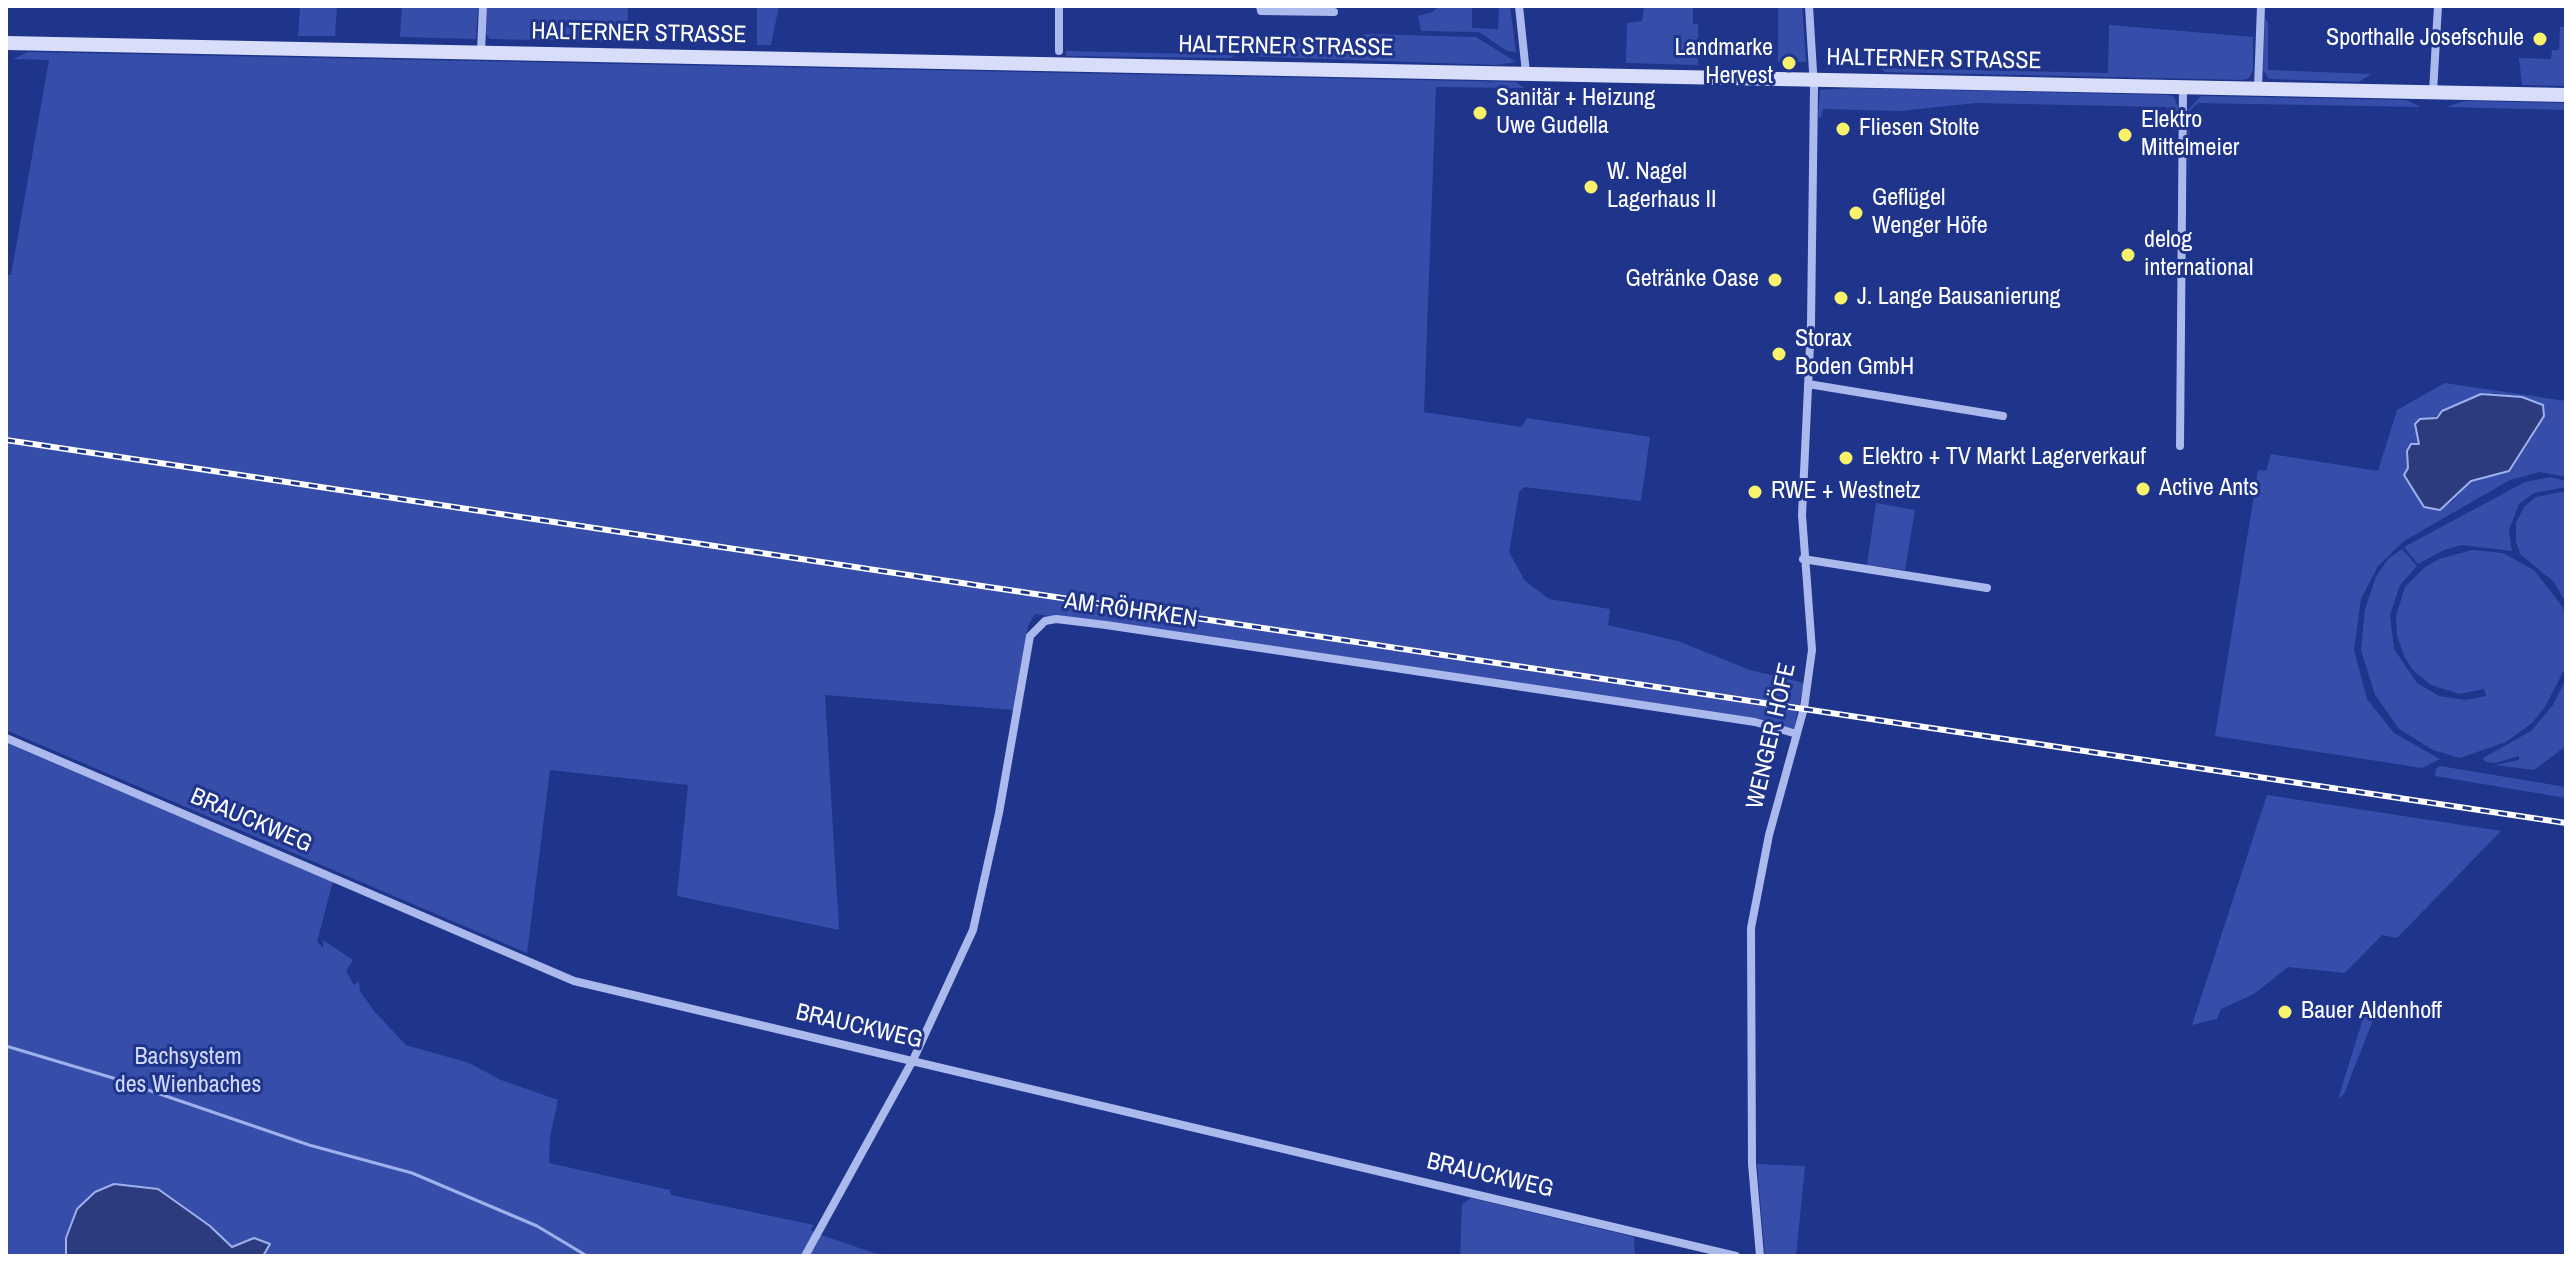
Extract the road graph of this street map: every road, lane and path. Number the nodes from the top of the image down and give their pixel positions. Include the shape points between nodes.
1 (483, 6) edge
2 (1059, 6) edge
3 (1260, 6) edge
4 (1519, 6) edge
5 (1809, 6) edge
6 (2261, 6) edge
7 (2438, 6) edge
8 (1334, 12) dead end
9 (6, 43) edge
10 (1059, 51) dead end
11 (481, 52) junction
12 (1526, 73) junction
13 (1814, 79) junction
14 (2183, 87) junction
15 (2258, 88) junction
16 (2433, 92) junction
17 (2566, 95) edge
18 (1808, 384) junction
19 (2003, 416) dead end
20 (2180, 446) dead end
21 (1803, 559) junction
22 (1987, 588) dead end
23 (1797, 734) junction
24 (6, 738) edge
25 (913, 1060) junction
26 (805, 1256) edge
27 (1736, 1256) edge
28 (1760, 1256) edge

1 - 11 street
2 - 10 street
3 - 8 street via 1261,11
4 - 12 street
5 - 13 street, WENGER HÖFE
6 - 15 street
7 - 16 street
9 - 11 main road, HALTERNER STRASSE
11 - 12 main road, HALTERNER STRASSE
12 - 13 main road, HALTERNER STRASSE
13 - 14 main road, HALTERNER STRASSE
13 - 18 street, WENGER HÖFE
14 - 15 main road, HALTERNER STRASSE
14 - 20 street
15 - 16 main road, HALTERNER STRASSE
16 - 17 main road, HALTERNER STRASSE
18 - 19 street
18 - 21 street, WENGER HÖFE
21 - 22 street
21 - 23 street, WENGER HÖFE via 1812,650
23 - 25 street, AM RÖHRKEN via 1755,722 1536,689 1106,625 1045,621 1030,636 978,915
23 - 28 street, WENGER HÖFE via 1751,928 1752,1164
24 - 25 street, BRAUCKWEG via 574,981
25 - 26 street, AM RÖHRKEN
25 - 27 street, BRAUCKWEG

